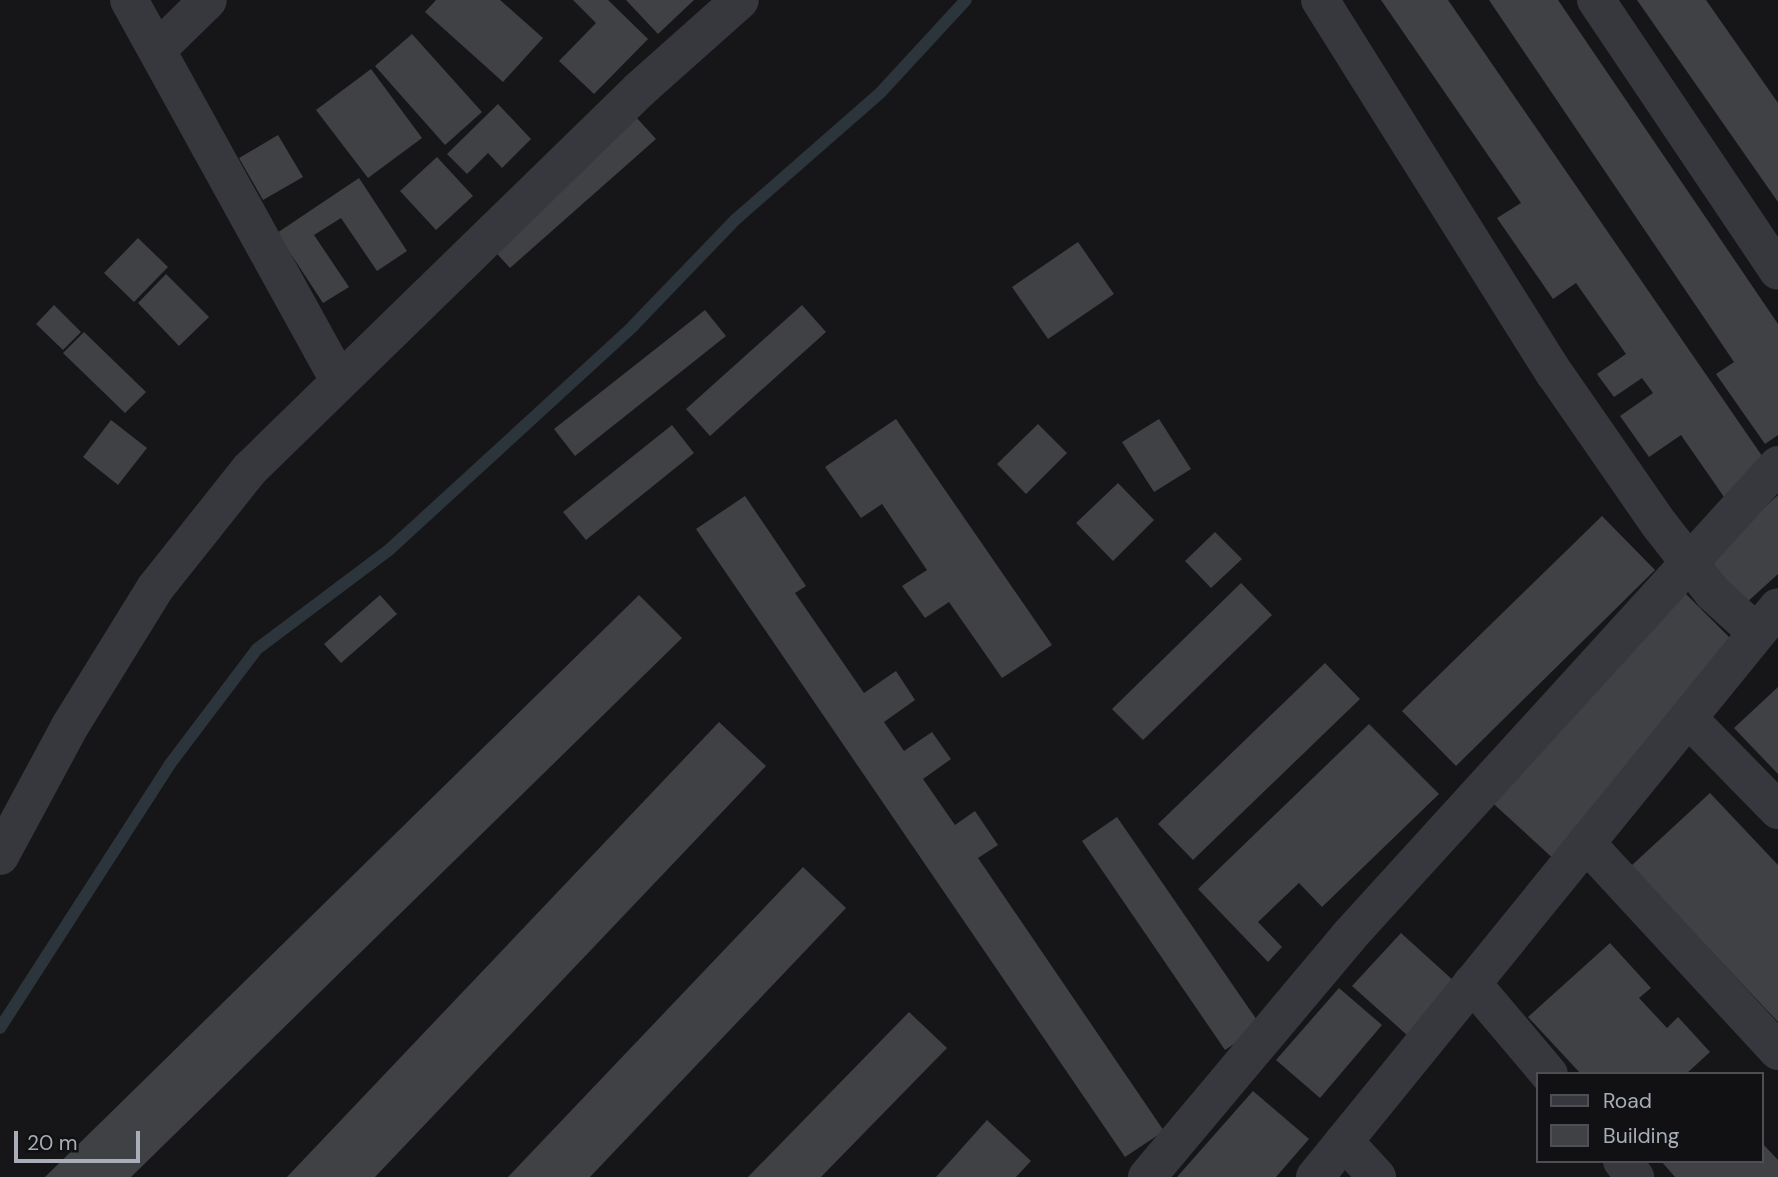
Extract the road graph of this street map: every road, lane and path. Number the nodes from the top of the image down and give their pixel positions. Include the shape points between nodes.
1 (130, 0) edge
2 (208, 0) edge
3 (740, 0) edge
4 (1320, 0) edge
5 (1596, 0) edge
6 (157, 50) junction
7 (1778, 271) edge
8 (339, 381) junction
9 (1778, 465) edge
10 (1687, 559) junction
11 (1768, 620) edge
12 (1688, 718) junction
13 (1778, 810) edge
14 (1586, 844) junction
15 (0, 856) edge
16 (1472, 983) junction
17 (1778, 1051) edge
18 (1547, 1072) edge
19 (1344, 1141) junction
20 (1624, 1163) edge
21 (1147, 1177) edge
22 (1315, 1177) edge
23 (1377, 1177) edge
24 (1635, 1177) edge

1 - 6 street
2 - 6 street
3 - 8 street
4 - 10 street via 1555,374
5 - 7 street
6 - 8 street
8 - 15 street via 250,469 156,587 70,726
9 - 10 street
10 - 11 street
10 - 21 street via 1349,936
11 - 12 street
12 - 13 street
12 - 14 street
14 - 16 street
14 - 17 street
16 - 18 street
16 - 19 street
19 - 22 street
19 - 23 street
20 - 24 street

